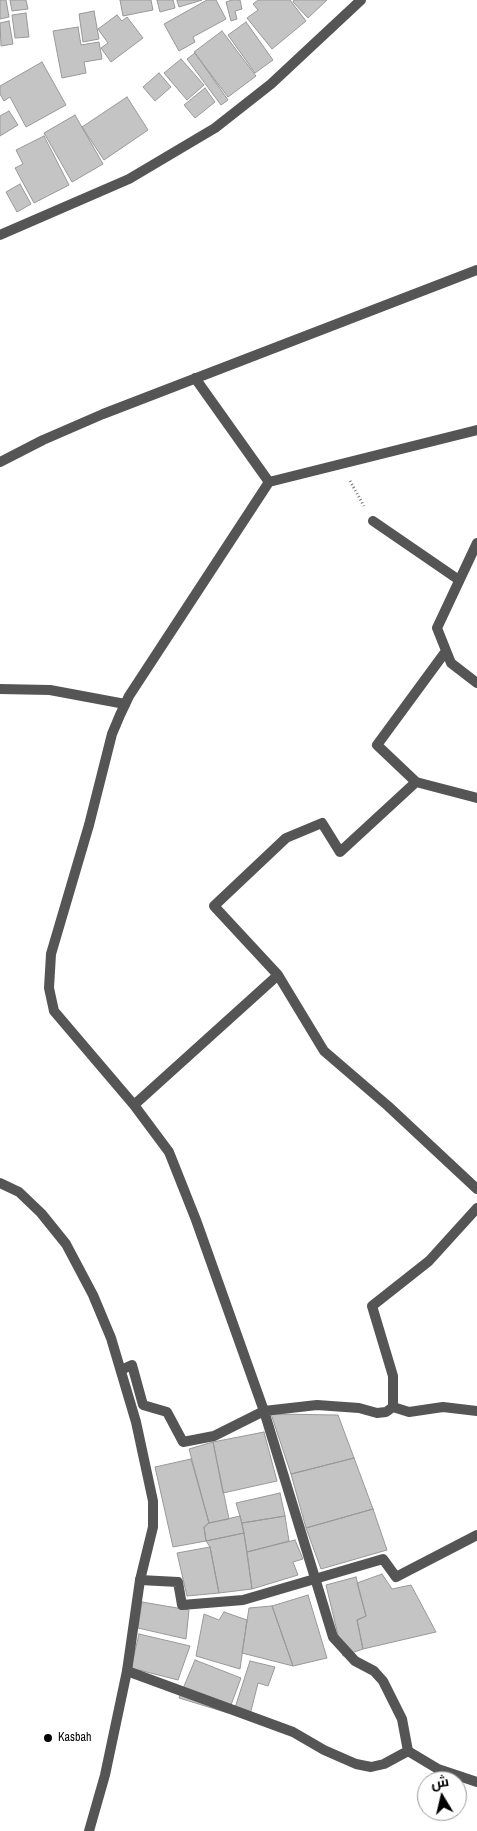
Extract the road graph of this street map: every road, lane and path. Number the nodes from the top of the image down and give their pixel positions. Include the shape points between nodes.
1 (361, 0) edge
2 (0, 235) edge
3 (477, 270) edge
4 (195, 378) junction
5 (477, 430) edge
6 (0, 462) edge
7 (340, 464) junction
8 (269, 482) junction
9 (373, 521) joint
10 (477, 543) edge
11 (459, 580) junction
12 (446, 651) junction
13 (477, 684) edge
14 (0, 689) edge
15 (125, 704) junction
16 (416, 782) junction
17 (477, 798) edge
18 (278, 975) junction
19 (134, 1105) junction
20 (0, 1183) edge
21 (476, 1186) edge
22 (477, 1208) edge
23 (121, 1370) junction
24 (393, 1407) junction
25 (264, 1411) junction
26 (477, 1411) edge
27 (477, 1536) edge
28 (315, 1578) junction
29 (140, 1580) junction
30 (127, 1671) junction
31 (408, 1751) junction
32 (477, 1782) edge
33 (89, 1831) edge

1 - 2 street via 271,84 215,128 129,179
3 - 4 street
4 - 6 street via 74,426
4 - 8 street
5 - 7 street
7 - 8 street
7 - 9 path
8 - 15 street
9 - 11 street
10 - 11 street
11 - 12 street via 437,628
12 - 13 street via 451,662
12 - 16 street via 377,745
14 - 15 street via 50,690
15 - 19 street via 112,734 51,954 49,988 54,1011
16 - 17 street
16 - 18 street via 340,852 322,823 286,838 214,906
18 - 19 street
18 - 21 street via 324,1051
19 - 25 street via 169,1152
20 - 23 street via 19,1192 66,1244 100,1312
22 - 24 street via 429,1261 372,1306 392,1376
23 - 25 street via 132,1365 143,1405 167,1412 183,1442 214,1436
23 - 29 street via 153,1501 153,1527
24 - 25 street via 378,1413 317,1405
24 - 26 street via 409,1412 443,1407
25 - 28 street
27 - 28 street via 396,1577 383,1559
28 - 29 street via 243,1600 182,1605 178,1582
28 - 31 street via 333,1636 355,1660 374,1671 383,1681 402,1719
29 - 30 street
30 - 31 street via 293,1732 356,1764 371,1767 384,1764
30 - 33 street via 105,1775
31 - 32 street via 438,1769

